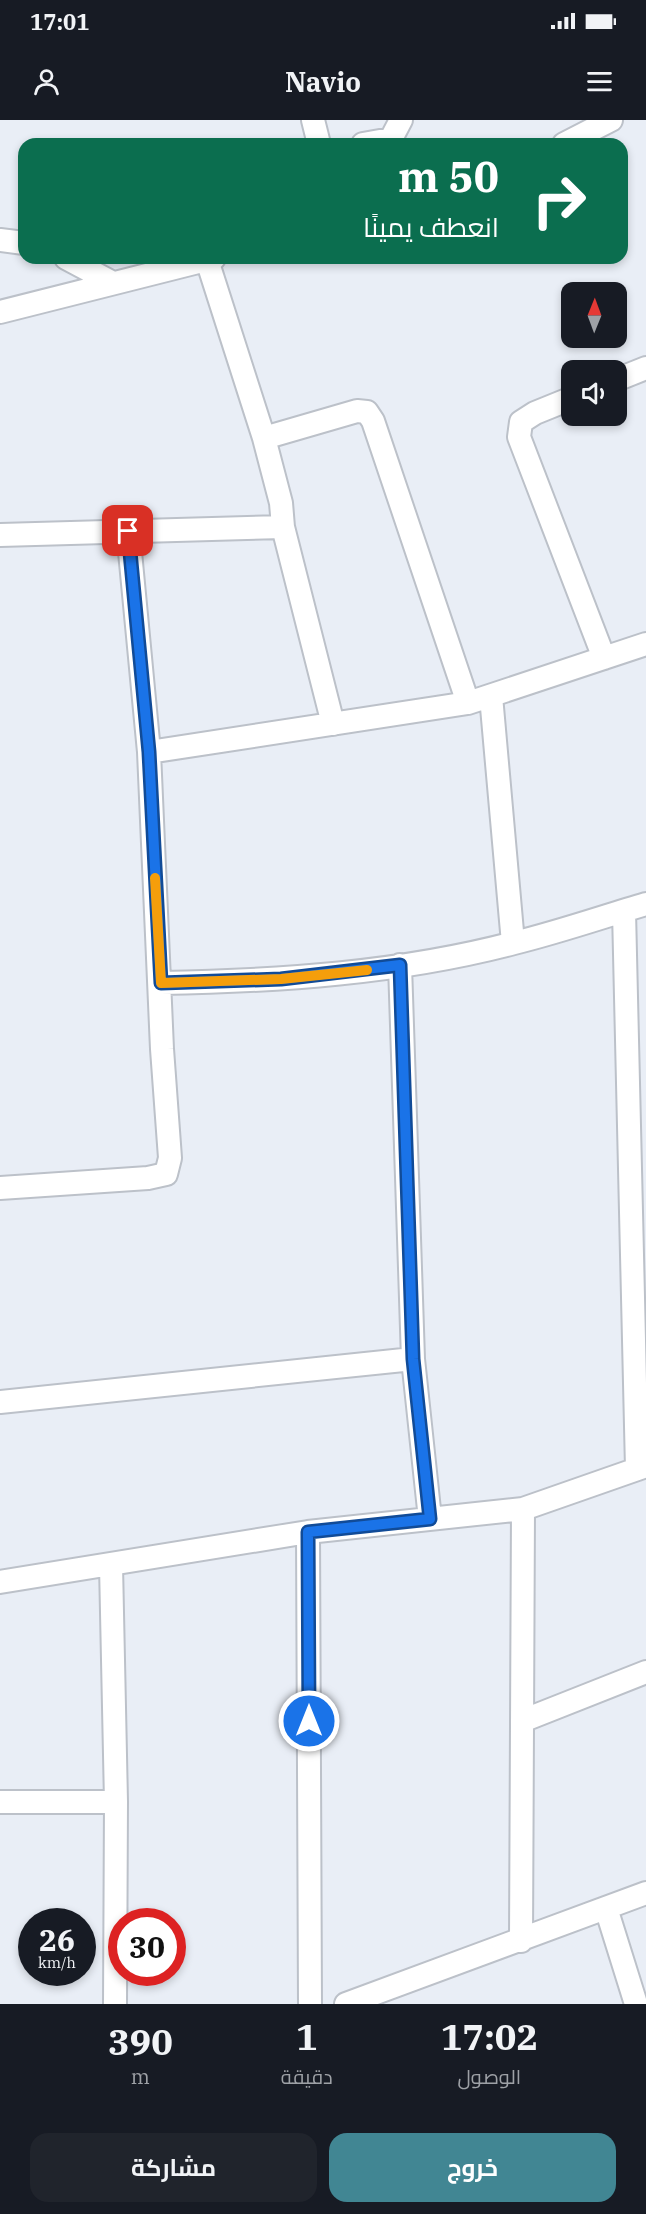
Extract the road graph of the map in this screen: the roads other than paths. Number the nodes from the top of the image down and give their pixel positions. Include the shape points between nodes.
1 (313, 120) edge
2 (400, 120) edge
3 (611, 120) edge
4 (318, 138) edge
5 (391, 138) edge
6 (576, 138) edge
7 (0, 240) edge
8 (18, 242) edge
9 (77, 264) edge
10 (189, 264) edge
11 (212, 264) edge
12 (111, 282) junction
13 (0, 312) edge
14 (646, 368) edge
15 (627, 376) edge
16 (561, 402) edge
17 (264, 438) junction
18 (283, 526) junction
19 (128, 531) junction
20 (0, 535) edge
21 (646, 644) edge
22 (604, 658) junction
23 (491, 696) junction
24 (468, 703) junction
25 (333, 724) junction
26 (149, 752) junction
27 (646, 904) edge
28 (624, 911) junction
29 (513, 944) junction
30 (400, 965) junction
31 (161, 983) junction
32 (637, 1082) edge
33 (0, 1188) edge
34 (413, 1359) junction
35 (0, 1402) edge
36 (641, 1468) edge
37 (524, 1509) junction
38 (430, 1519) junction
39 (308, 1532) junction
40 (111, 1565) junction
41 (0, 1582) edge
42 (646, 1672) edge
43 (522, 1721) junction
44 (0, 1802) edge
45 (116, 1802) junction
46 (646, 1893) edge
47 (606, 1908) junction
48 (521, 1941) junction
49 (114, 2004) edge
50 (310, 2004) edge
51 (346, 2004) edge
52 (636, 2004) edge

1 - 4 street
2 - 5 street
3 - 6 street
7 - 8 street
9 - 12 street
10 - 12 street
11 - 17 street
12 - 13 street
14 - 15 street
16 - 22 street via 521,422 519,437
17 - 18 street
17 - 24 street via 357,411 367,412
18 - 19 street
18 - 25 street
19 - 20 street
19 - 26 street
21 - 22 street
22 - 23 street
23 - 24 street
23 - 29 street
24 - 25 street
25 - 26 street
26 - 31 street
27 - 28 street
28 - 29 street
28 - 32 street
29 - 30 street
30 - 31 street via 281,979
30 - 34 street
31 - 33 street via 170,1158 166,1174
32 - 36 street
34 - 35 street
34 - 38 street
36 - 37 street
37 - 38 street
37 - 43 street
38 - 39 street
39 - 40 street
39 - 50 street
40 - 41 street
40 - 45 street
42 - 43 street
43 - 48 street
44 - 45 street
45 - 49 street
46 - 47 street
47 - 48 street
47 - 52 street
48 - 51 street

